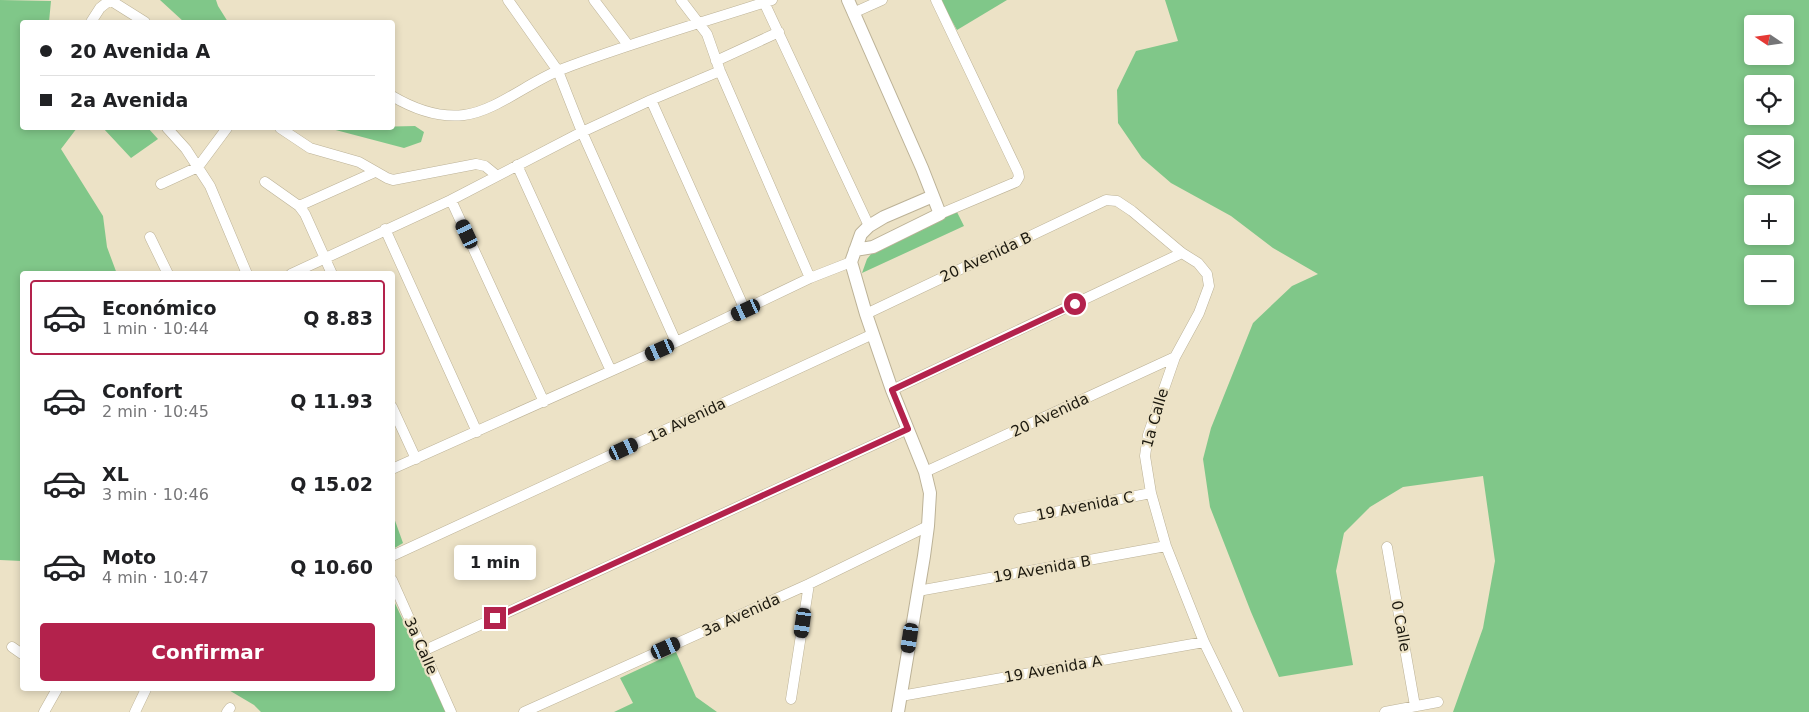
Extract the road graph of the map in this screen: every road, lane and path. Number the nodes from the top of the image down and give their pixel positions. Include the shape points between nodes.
1 (508, 0) edge
2 (594, 0) edge
3 (681, 0) edge
4 (848, 0) edge
5 (882, 0) edge
6 (936, 0) edge
7 (767, 1) edge
8 (853, 13) junction
9 (92, 20) edge
10 (142, 20) edge
11 (698, 22) junction
12 (778, 32) junction
13 (628, 45) junction
14 (716, 61) junction
15 (558, 70) junction
16 (720, 71) junction
17 (395, 97) edge
18 (651, 100) junction
19 (169, 130) edge
20 (226, 130) edge
21 (283, 130) edge
22 (582, 132) junction
23 (517, 165) junction
24 (198, 167) junction
25 (375, 172) junction
26 (496, 175) junction
27 (265, 182) dead end
28 (161, 184) dead end
29 (933, 196) junction
30 (451, 200) junction
31 (1106, 200) joint
32 (299, 206) junction
33 (940, 214) junction
34 (869, 226) junction
35 (386, 229) junction
36 (150, 237) dead end
37 (855, 250) junction
38 (1182, 253) junction
39 (325, 258) junction
40 (851, 262) junction
41 (167, 271) edge
42 (247, 271) edge
43 (297, 271) edge
44 (331, 271) edge
45 (810, 278) junction
46 (746, 310) junction
47 (866, 314) junction
48 (873, 334) junction
49 (676, 342) junction
50 (1175, 358) junction
51 (611, 371) junction
52 (892, 390) junction
53 (544, 402) junction
54 (395, 414) edge
55 (908, 429) junction
56 (477, 432) junction
57 (416, 459) junction
58 (395, 468) edge
59 (926, 472) junction
60 (1151, 492) junction
61 (1019, 519) dead end
62 (928, 526) junction
63 (1166, 546) junction
64 (1387, 547) dead end
65 (395, 555) edge
66 (809, 584) junction
67 (395, 587) edge
68 (918, 591) junction
69 (1204, 642) junction
70 (12, 647) dead end
71 (423, 651) junction
72 (20, 653) edge
73 (56, 691) edge
74 (145, 691) edge
75 (902, 696) junction
76 (792, 699) dead end
77 (1438, 702) dead end
78 (1415, 706) junction
79 (44, 712) edge
80 (134, 712) edge
81 (451, 712) edge
82 (524, 712) edge
83 (898, 712) edge
84 (1238, 712) edge
85 (1385, 712) edge

1 - 15 street
2 - 13 street
3 - 11 street
4 - 8 street
5 - 8 street
6 - 33 street via 1019,177 1016,182
7 - 11 street
7 - 12 street
8 - 29 street
9 - 10 street via 110,0
11 - 13 street
11 - 14 street via 707,34
12 - 14 street
12 - 34 street
13 - 15 street
14 - 16 street
15 - 17 street via 478,113 451,116 428,112
15 - 22 street
16 - 18 street
16 - 45 street
18 - 22 street
18 - 46 street
19 - 24 street
20 - 24 street
21 - 25 street via 310,148 359,162
22 - 23 street
22 - 49 street
23 - 26 street
23 - 51 street
24 - 28 street
24 - 42 street via 210,186
25 - 26 street via 401,180 476,164 485,166
25 - 32 street
26 - 30 street
27 - 32 street
29 - 33 street
29 - 34 street
30 - 35 street
30 - 53 street
31 - 38 street, 1a Calle via 1117,201 1132,211
31 - 47 street, 20 Avenida B
32 - 39 street
33 - 37 street via 873,246
34 - 37 street via 861,234
35 - 39 street
35 - 56 street
36 - 41 street
37 - 40 street
38 - 50 street, 1a Calle via 1207,274 1209,286
38 - 52 street
39 - 43 street
39 - 44 street
40 - 45 street
40 - 47 street
45 - 46 street
46 - 49 street
47 - 48 street
48 - 52 street
48 - 65 street, 1a Avenida
49 - 51 street
50 - 59 street, 20 Avenida
50 - 60 street, 1a Calle via 1145,446
51 - 53 street
52 - 55 street
53 - 56 street
54 - 57 street
55 - 59 street
55 - 71 street
56 - 57 street
57 - 58 street
59 - 62 street via 930,493
60 - 61 street, 19 Avenida C
60 - 63 street, 1a Calle
62 - 66 street, 3a Avenida
62 - 68 street
63 - 68 street, 19 Avenida B
63 - 69 street, 1a Calle
64 - 78 street, 0 Calle
66 - 76 street
66 - 82 street, 3a Avenida
67 - 71 street, 3a Calle
68 - 75 street
69 - 75 street, 19 Avenida A
69 - 84 street, 1a Calle
70 - 72 street
71 - 81 street, 3a Calle
73 - 79 street
74 - 80 street
75 - 83 street
77 - 78 street
78 - 85 street

